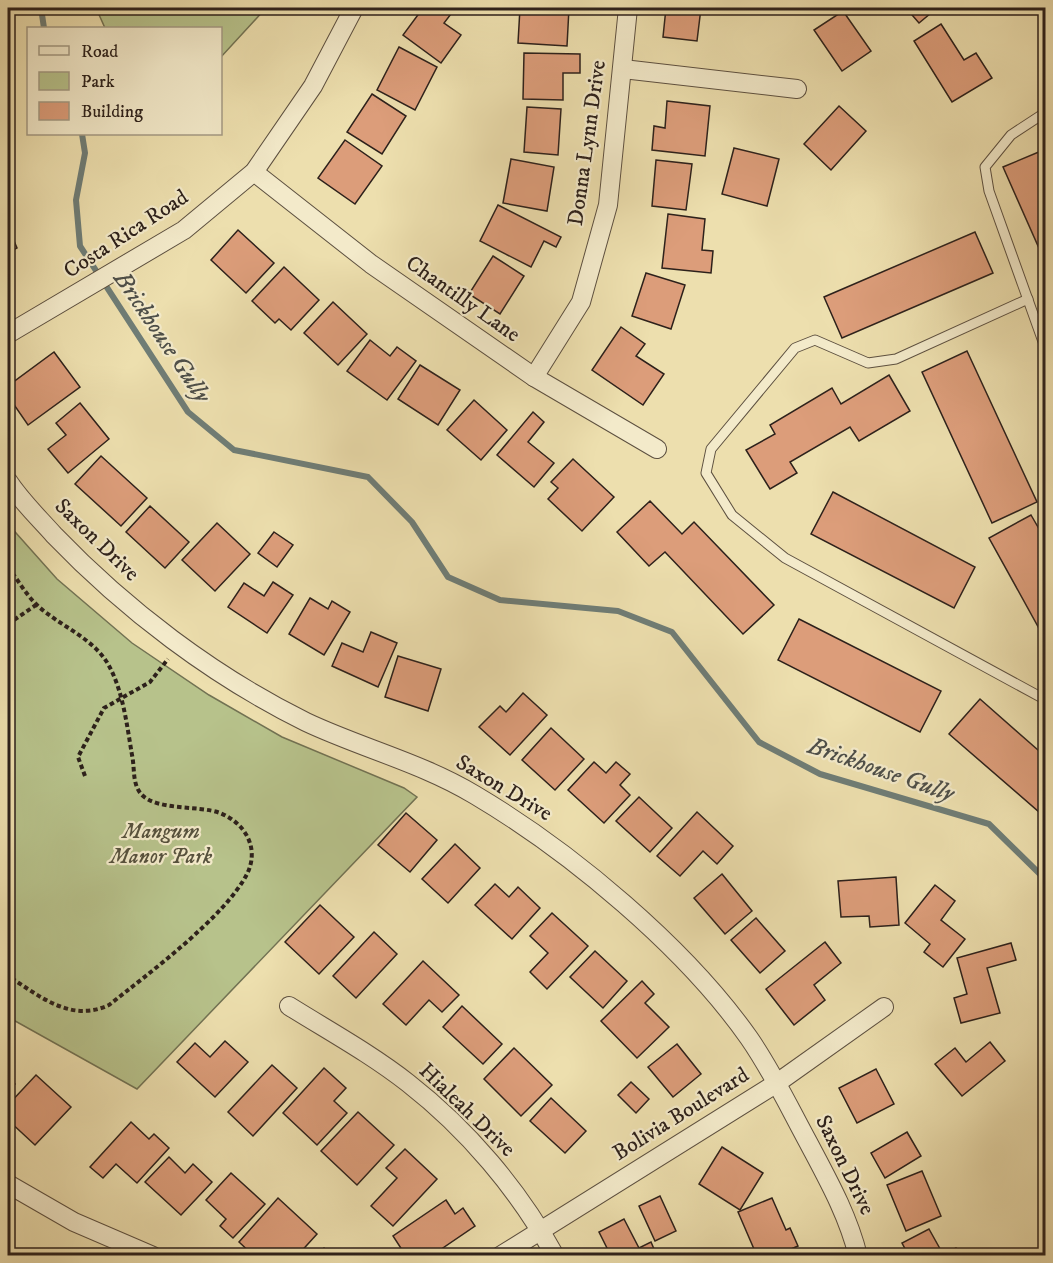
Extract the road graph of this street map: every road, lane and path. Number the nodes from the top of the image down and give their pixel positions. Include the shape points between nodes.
1 (354, 8) edge
2 (628, 8) edge
3 (623, 69) junction
4 (797, 89) dead end
5 (1046, 112) edge
6 (254, 172) junction
7 (1029, 299) junction
8 (8, 334) edge
9 (1046, 350) edge
10 (534, 377) junction
11 (657, 449) dead end
12 (8, 481) edge
13 (8, 567) edge
14 (36, 605) junction
15 (8, 624) edge
16 (179, 645) junction
17 (120, 698) junction
18 (1046, 700) edge
19 (85, 777) dead end
20 (8, 976) edge
21 (290, 1006) dead end
22 (884, 1007) dead end
23 (777, 1083) junction
24 (8, 1184) edge
25 (541, 1229) junction
26 (153, 1256) edge
27 (500, 1256) edge
28 (555, 1256) edge
29 (858, 1256) edge

1 - 6 street, Costa Rica Road via 313,86
2 - 3 street, Donna Lynn Drive
3 - 4 street
3 - 10 street, Donna Lynn Drive via 608,205 581,302
5 - 7 lane via 1011,135 985,167 989,191
6 - 8 street, Costa Rica Road via 184,230
6 - 10 street, Chantilly Lane via 370,264
7 - 9 lane
7 - 18 lane via 896,359 868,363 815,340 795,348 711,449 706,473 732,514 785,558
10 - 11 street, Chantilly Lane
12 - 16 street, Saxon Drive via 86,568
13 - 14 path
14 - 15 path
14 - 17 path via 98,651 108,664
16 - 17 path via 150,682
16 - 23 street, Saxon Drive via 307,722 395,756 474,794 567,855 678,953 748,1036
17 - 19 path via 104,708 78,757
17 - 20 path via 135,782 142,795 154,802 218,812 234,820 247,832 252,854 248,874 193,936 109,1005 94,1012 74,1011 48,1001
21 - 25 street, Hialeah Drive via 415,1089 497,1171
22 - 23 street, Bolivia Boulevard
23 - 25 street, Bolivia Boulevard
23 - 29 street, Saxon Drive via 834,1190
24 - 26 street via 74,1222
25 - 27 street, Bolivia Boulevard
25 - 28 street, Hialeah Drive

